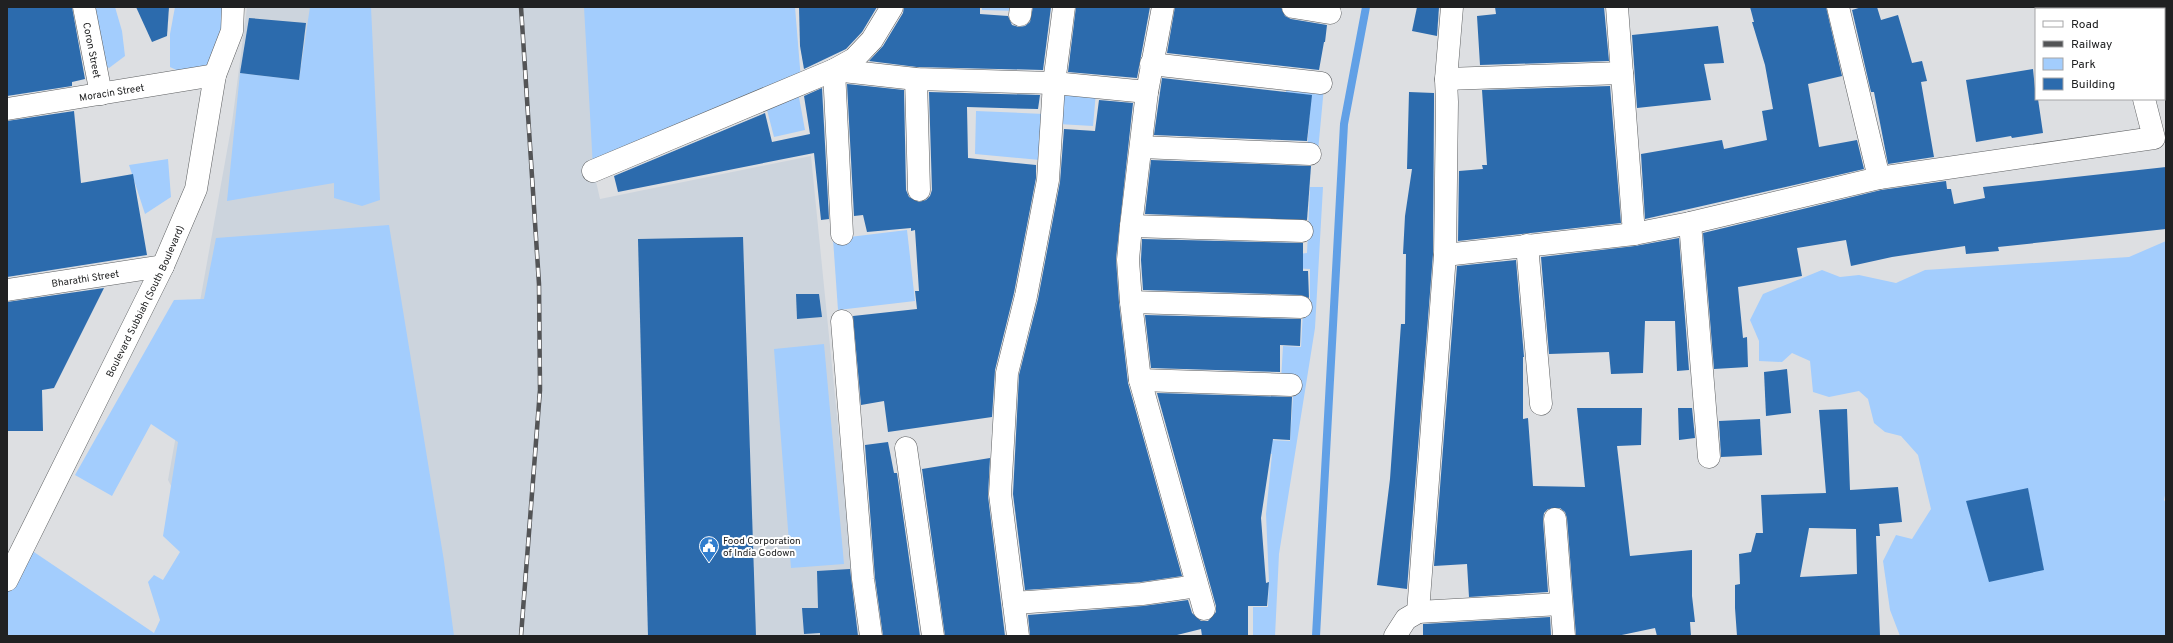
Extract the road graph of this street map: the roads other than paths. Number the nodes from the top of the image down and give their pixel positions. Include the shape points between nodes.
1 (84, 7) edge
2 (233, 7) edge
3 (892, 7) edge
4 (1064, 7) edge
5 (1163, 7) edge
6 (1293, 7) edge
7 (1452, 7) edge
8 (1617, 7) edge
9 (1838, 7) edge
10 (1330, 13) dead end
11 (1151, 64) junction
12 (834, 70) junction
13 (1622, 73) junction
14 (215, 75) junction
15 (916, 79) junction
16 (1446, 79) junction
17 (1054, 83) junction
18 (1321, 83) dead end
19 (1147, 92) junction
20 (101, 94) junction
21 (2144, 100) edge
22 (7, 109) edge
23 (1141, 147) junction
24 (1310, 154) dead end
25 (593, 171) dead end
26 (1879, 178) junction
27 (919, 190) dead end
28 (1690, 223) junction
29 (1131, 226) junction
30 (1302, 231) dead end
31 (842, 234) dead end
32 (1634, 234) junction
33 (1527, 245) junction
34 (1445, 255) junction
35 (163, 266) junction
36 (7, 290) edge
37 (1131, 302) junction
38 (1301, 307) dead end
39 (842, 321) dead end
40 (1140, 380) junction
41 (1291, 385) dead end
42 (1541, 404) dead end
43 (906, 448) dead end
44 (1709, 457) dead end
45 (1555, 519) dead end
46 (7, 580) edge
47 (1197, 586) junction
48 (1014, 603) junction
49 (1561, 604) junction
50 (1204, 609) dead end
51 (1418, 612) junction
52 (871, 636) edge
53 (933, 636) edge
54 (1018, 636) edge
55 (1395, 636) edge
56 (1564, 636) edge

1 - 20 street, Coron Street
2 - 14 street, Boulevard Subbiah (South Boulevard) via 232,31
3 - 12 street via 872,40 854,59
4 - 17 street
5 - 11 street
6 - 10 street
7 - 16 street
8 - 13 street
9 - 26 street
11 - 18 street
11 - 19 street
12 - 15 street
12 - 25 street
12 - 31 street
13 - 16 street
13 - 32 street
14 - 20 street, Moracin Street
14 - 35 street, Boulevard Subbiah (South Boulevard) via 196,189
15 - 17 street
15 - 27 street
16 - 34 street
17 - 19 street
17 - 48 street via 1048,180 1026,296 1007,373 1000,494
19 - 23 street
20 - 22 street, Moracin Street
21 - 26 street via 2154,138
23 - 24 street
23 - 29 street
26 - 28 street
28 - 32 street
28 - 44 street
29 - 30 street
29 - 37 street via 1128,260
32 - 33 street
33 - 34 street
33 - 42 street
34 - 51 street
35 - 36 street, Bharathi Street
35 - 46 street, Boulevard Subbiah (South Boulevard)
37 - 38 street
37 - 40 street
39 - 52 street via 863,579
40 - 41 street
40 - 47 street
43 - 53 street
45 - 49 street
47 - 48 street via 1142,594
47 - 50 street
48 - 54 street
49 - 51 street
49 - 56 street
51 - 55 street via 1406,619

